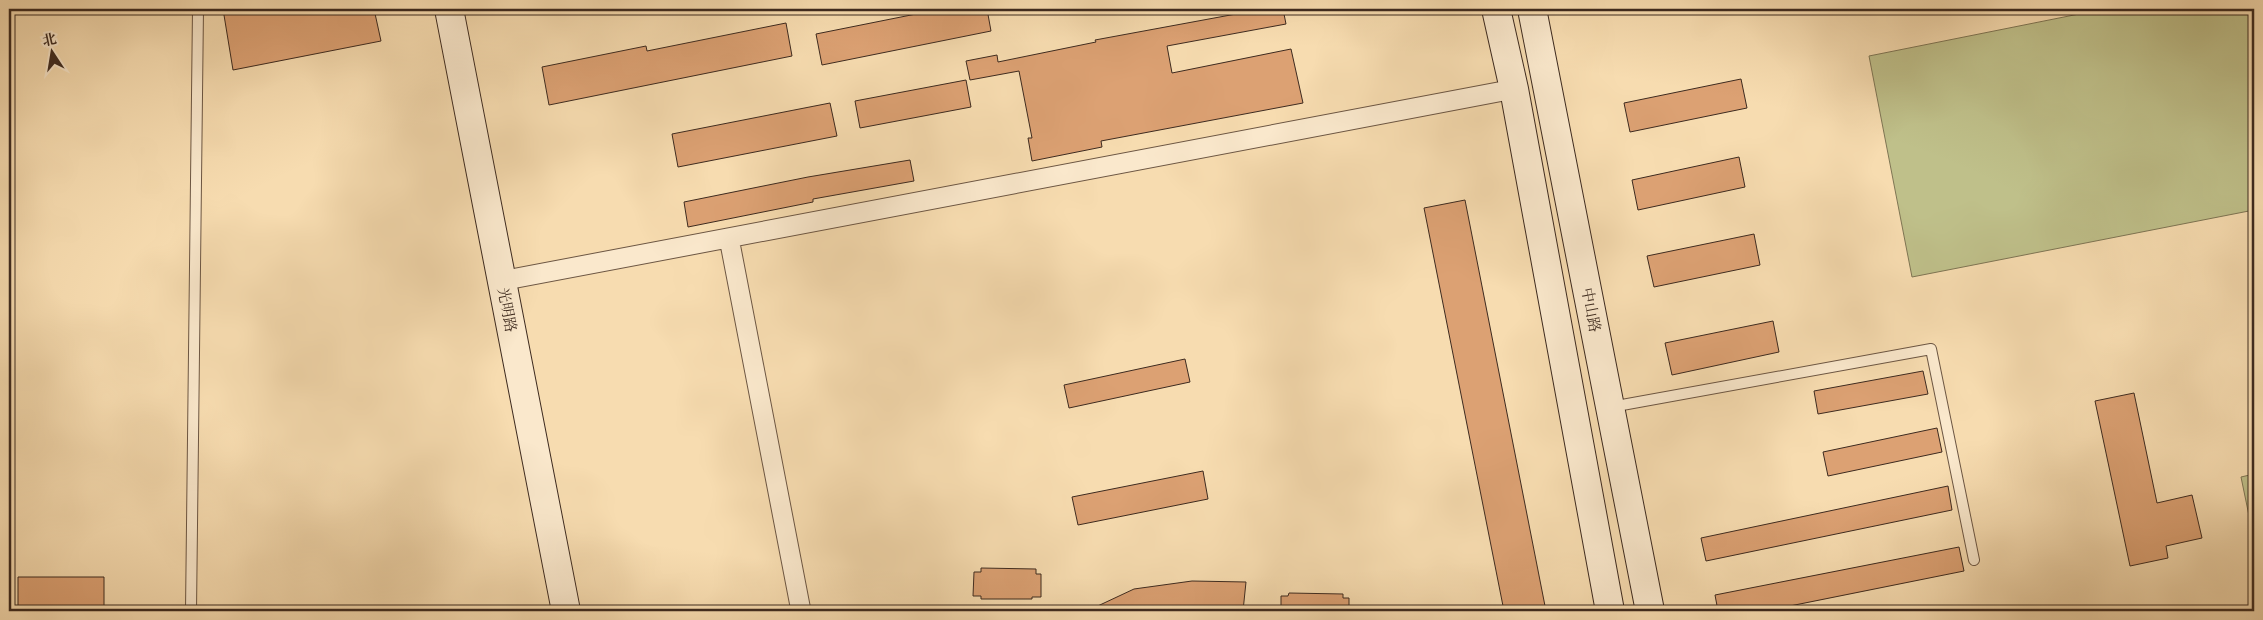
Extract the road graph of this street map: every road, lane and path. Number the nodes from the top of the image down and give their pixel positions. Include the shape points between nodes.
1 (198, 9) edge
2 (449, 9) edge
3 (1496, 9) edge
4 (1532, 9) edge
5 (1514, 90) junction
6 (729, 238) junction
7 (501, 281) junction
8 (1610, 408) junction
9 (1974, 560) dead end
10 (191, 611) edge
11 (566, 611) edge
12 (801, 611) edge
13 (1610, 611) edge
14 (1650, 611) edge

1 - 10 lane
2 - 7 main road, 光明路
3 - 5 main road
4 - 8 main road, 中山路
5 - 6 street
5 - 13 main road
6 - 7 street
6 - 12 street
7 - 11 main road, 光明路
8 - 9 lane via 1932,350
8 - 14 main road, 中山路

